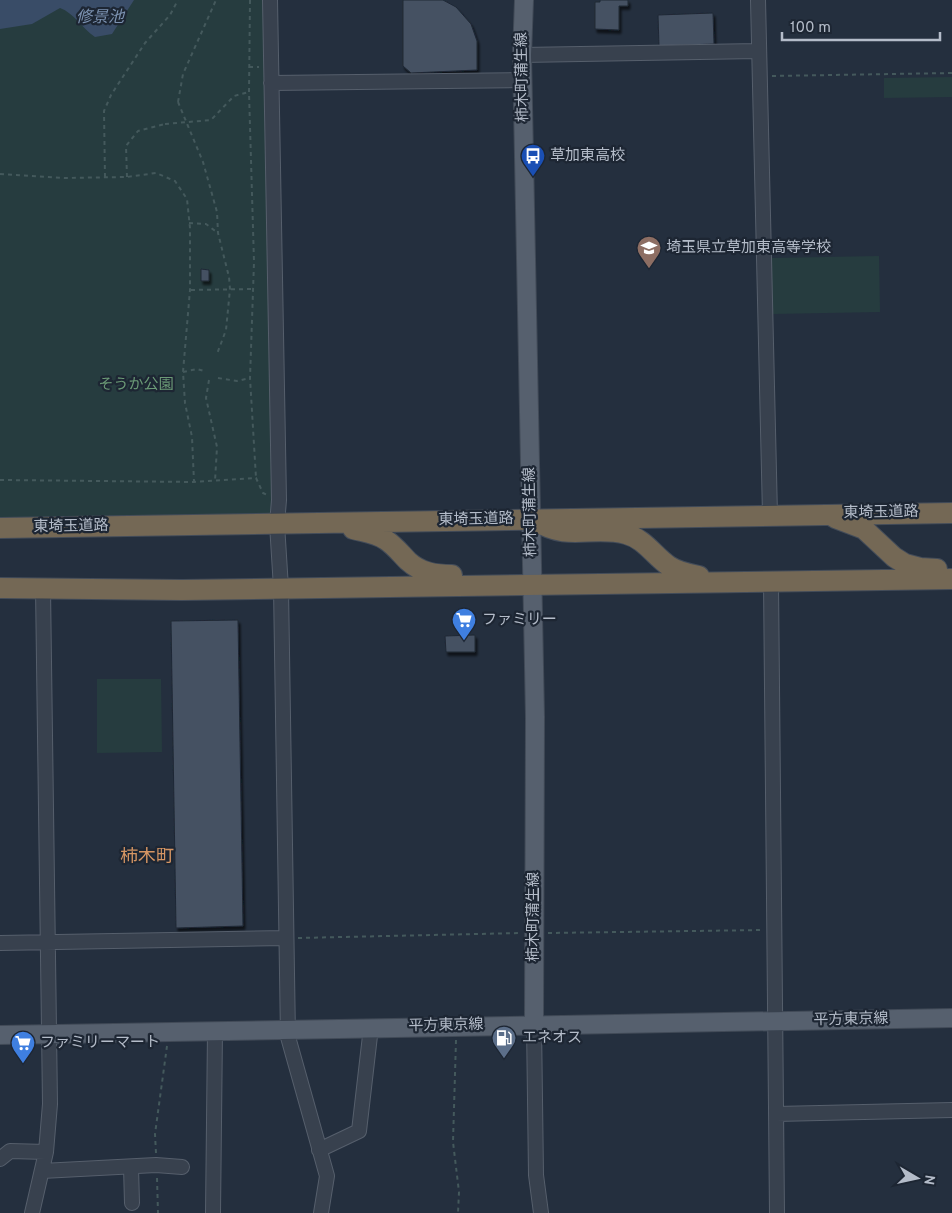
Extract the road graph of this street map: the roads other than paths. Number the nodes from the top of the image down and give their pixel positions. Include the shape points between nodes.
1 (270, 0) edge
2 (524, 0) edge
3 (758, 0) edge
4 (758, 51) junction
5 (522, 55) junction
6 (523, 80) junction
7 (271, 83) junction
8 (952, 513) edge
9 (770, 514) junction
10 (815, 515) junction
11 (531, 518) junction
12 (277, 524) junction
13 (326, 524) junction
14 (0, 528) edge
15 (952, 569) edge
16 (952, 579) edge
17 (733, 581) junction
18 (771, 582) junction
19 (532, 586) junction
20 (0, 588) edge
21 (42, 588) junction
22 (282, 588) junction
23 (286, 938) junction
24 (47, 942) junction
25 (0, 943) edge
26 (952, 1018) edge
27 (775, 1021) junction
28 (534, 1024) junction
29 (371, 1027) junction
30 (287, 1029) junction
31 (216, 1031) junction
32 (48, 1034) junction
33 (0, 1035) edge
34 (952, 1110) edge
35 (776, 1114) junction
36 (319, 1150) junction
37 (46, 1152) junction
38 (0, 1159) edge
39 (131, 1167) junction
40 (182, 1167) dead end
41 (42, 1170) junction
42 (132, 1203) dead end
43 (539, 1210) edge
44 (32, 1213) edge
45 (213, 1213) edge
46 (321, 1213) edge
47 (777, 1213) edge

1 - 7 street
2 - 5 main road, 柿木町蒲生線
3 - 4 street
4 - 5 street
4 - 9 street
5 - 6 main road, 柿木町蒲生線
6 - 7 street
6 - 11 main road, 柿木町蒲生線
7 - 12 street
8 - 10 highway, 東埼玉道路
9 - 10 highway, 東埼玉道路
9 - 11 highway, 東埼玉道路
10 - 15 highway via 836,518 864,529 905,564
11 - 13 highway, 東埼玉道路
11 - 17 highway via 561,532 628,535 644,543 679,571
11 - 19 main road, 柿木町蒲生線
12 - 13 highway, 東埼玉道路
12 - 14 highway, 東埼玉道路
12 - 22 street
13 - 19 highway via 380,536 410,563 430,574 500,575
16 - 18 highway
17 - 18 highway
17 - 19 highway
18 - 27 street
19 - 22 highway
19 - 28 main road, 柿木町蒲生線
20 - 21 highway
21 - 22 highway
21 - 24 street
22 - 23 street
23 - 24 street
23 - 30 street
24 - 25 street
24 - 32 street
26 - 27 main road, 平方東京線
27 - 28 main road, 平方東京線
27 - 35 street
28 - 29 main road, 平方東京線
28 - 43 street via 534,1123
29 - 30 main road, 平方東京線
29 - 36 street via 359,1131
30 - 31 main road, 平方東京線
30 - 36 street
31 - 32 main road, 平方東京線
31 - 45 street
32 - 33 main road, 平方東京線
32 - 37 street via 50,1104
34 - 35 street
35 - 47 street
36 - 46 street via 327,1176
37 - 38 street via 10,1152
37 - 41 street
39 - 40 street
39 - 41 street
39 - 42 street
41 - 44 street

